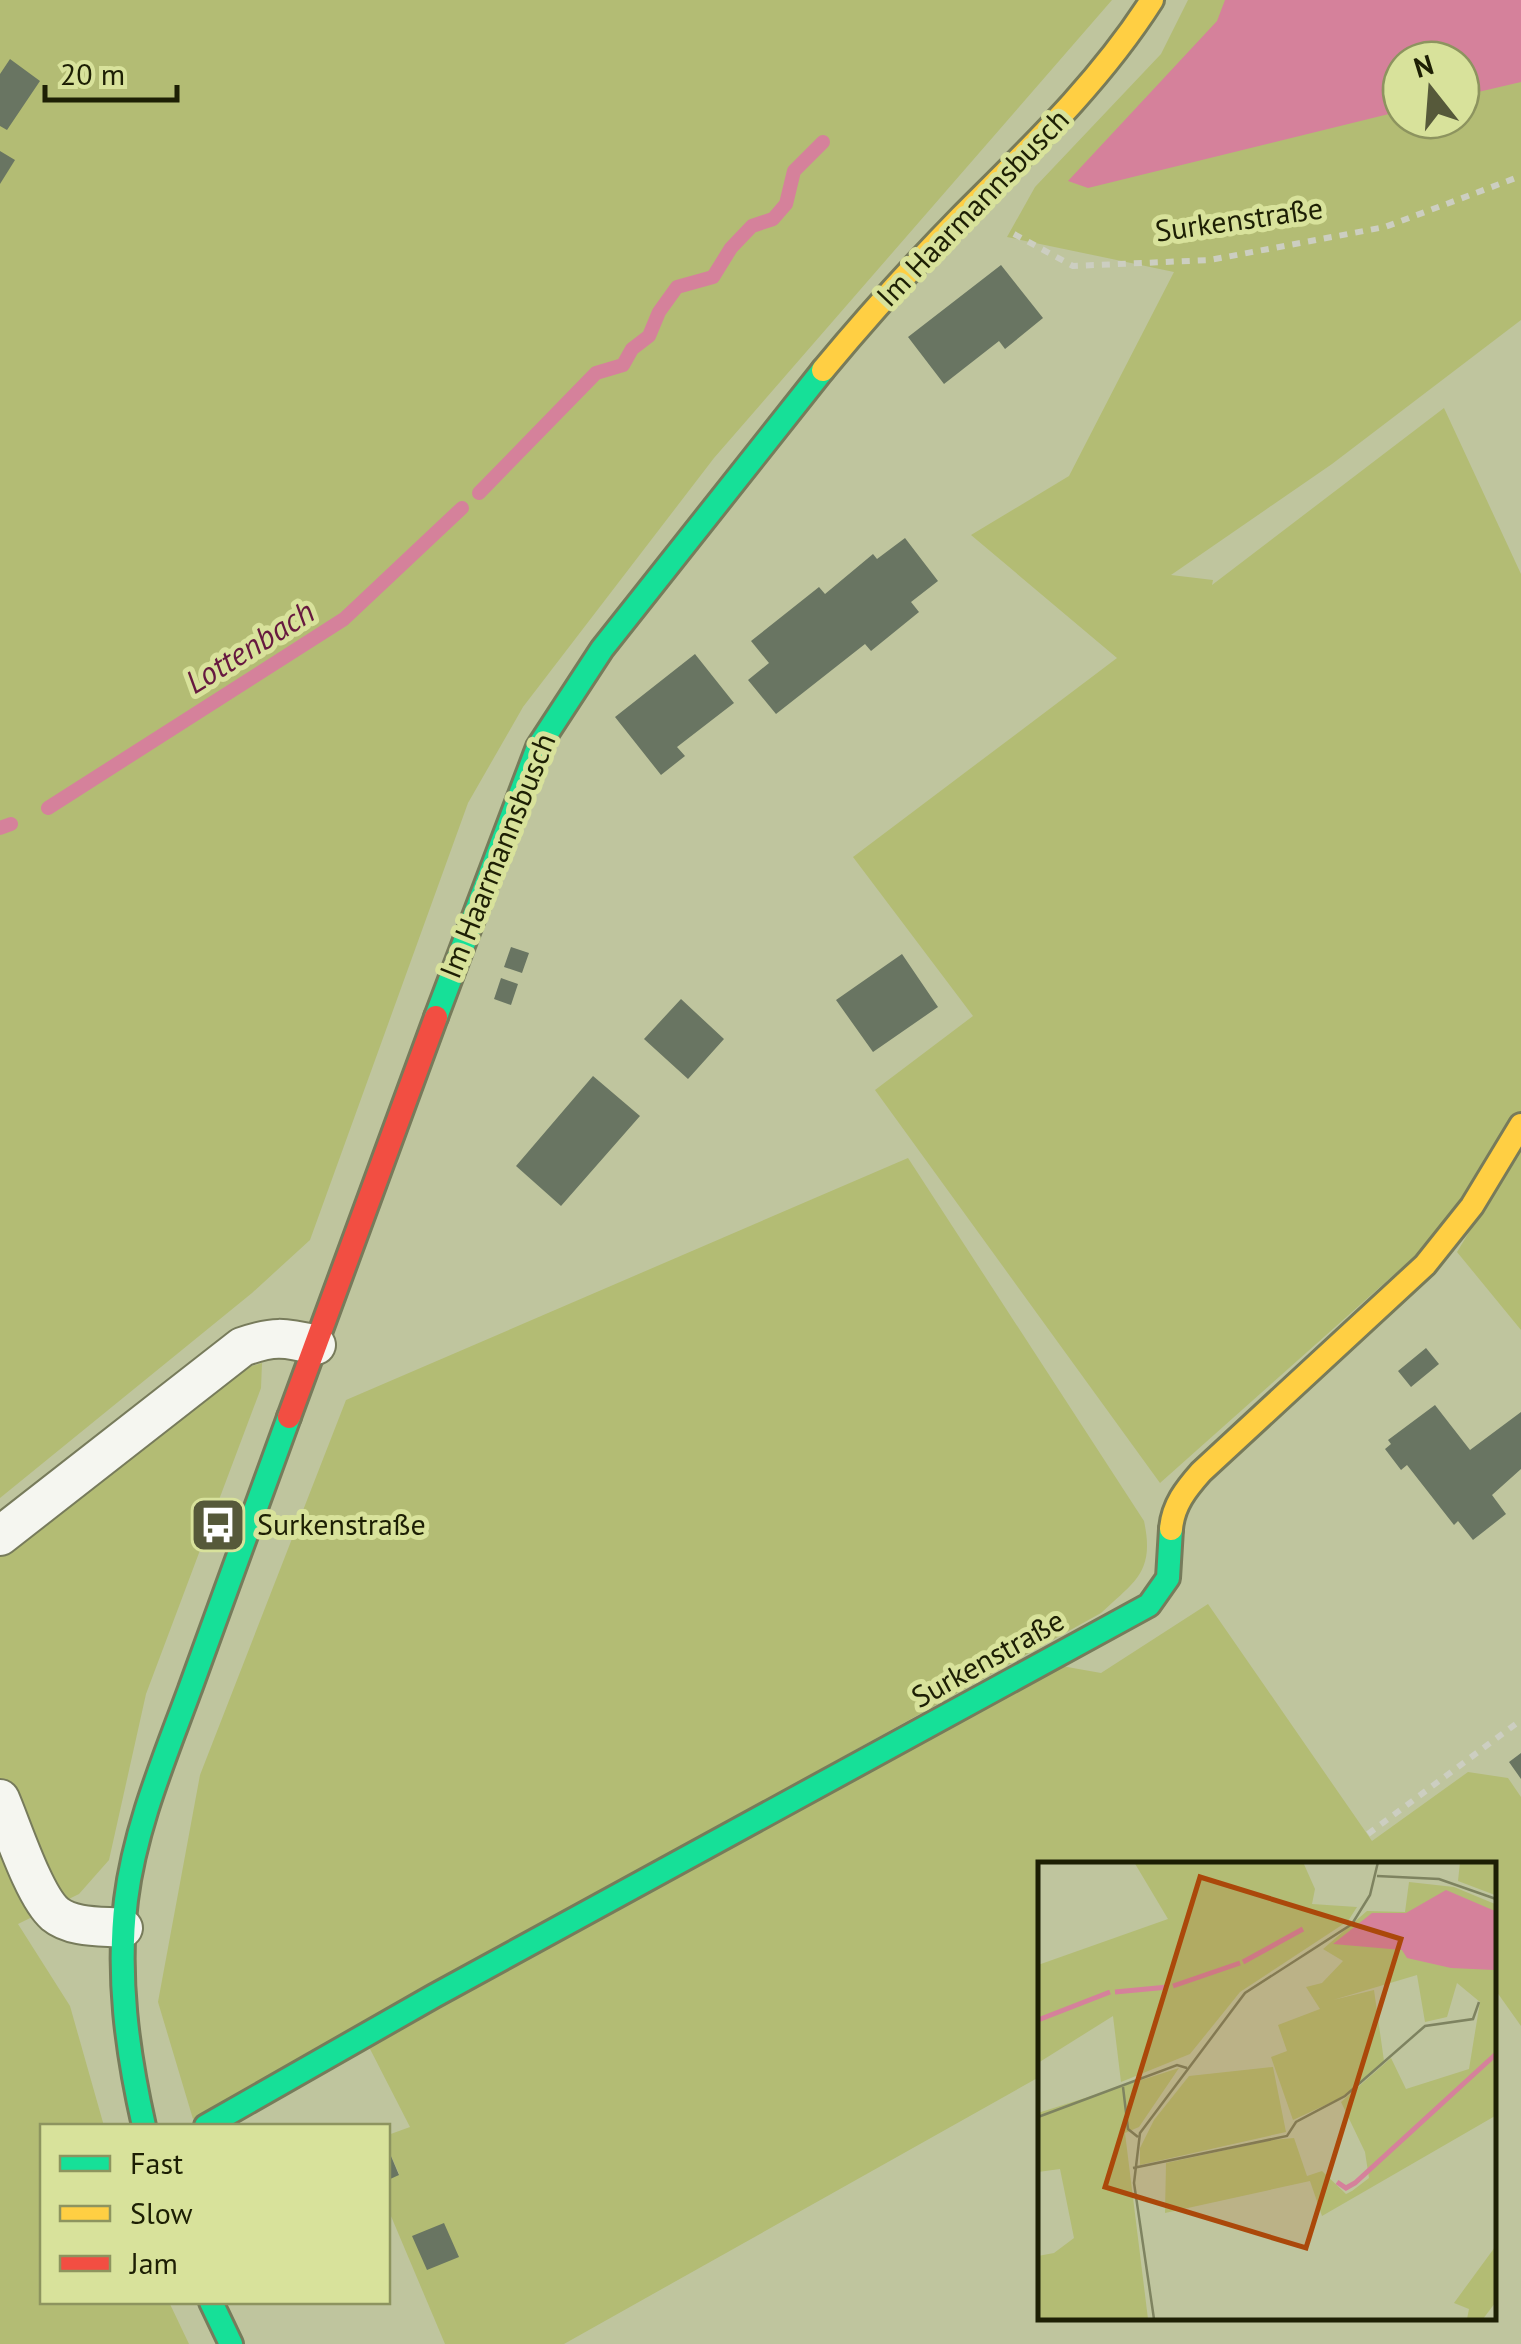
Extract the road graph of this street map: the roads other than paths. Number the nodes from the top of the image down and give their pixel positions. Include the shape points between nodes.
1 (1152, 0) edge
2 (1521, 1125) edge
3 (316, 1344) junction
4 (0, 1536) edge
5 (0, 1799) edge
6 (124, 1928) junction
7 (144, 2124) edge
8 (210, 2124) edge
9 (212, 2304) edge
10 (232, 2344) edge

1 - 3 street, Im Haarmannsbusch via 1090,86 810,386 558,709 538,747
2 - 8 street, Surkenstraße via 1426,1265 1184,1492 1172,1515 1168,1578 1149,1605
3 - 4 street via 269,1337 242,1347
3 - 6 street via 161,1768 132,1861
5 - 6 street via 55,1914
6 - 7 street via 123,2020
9 - 10 street

